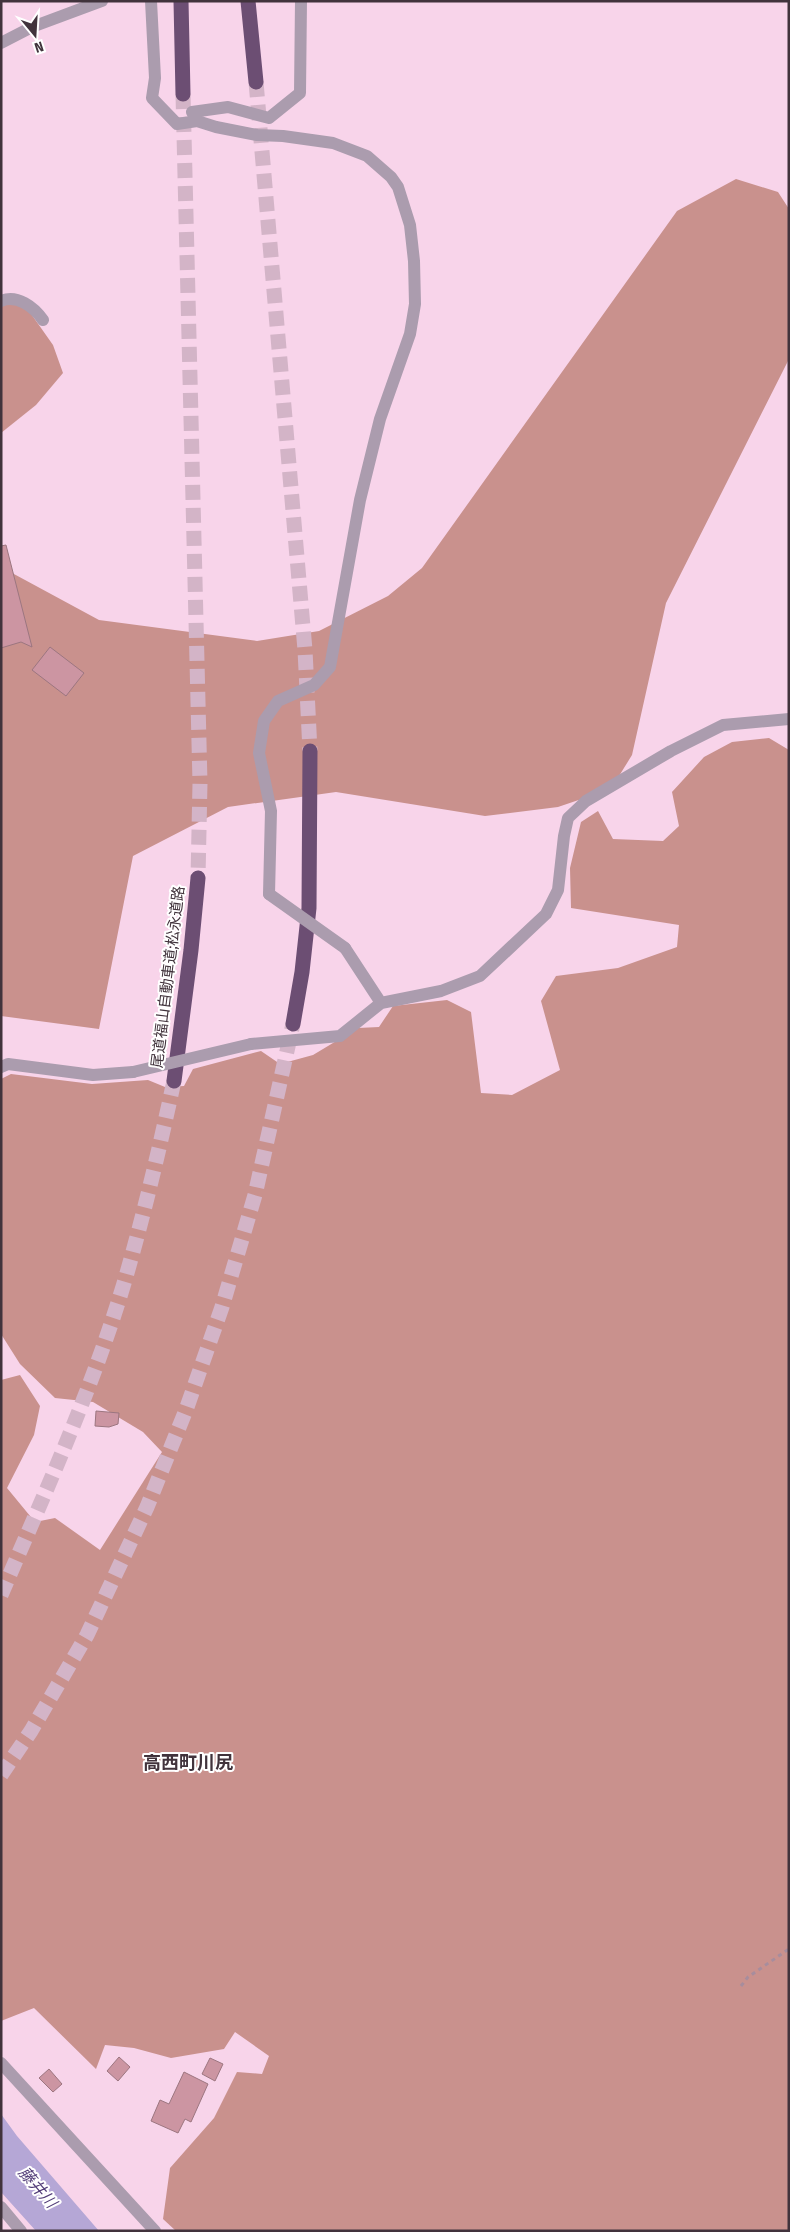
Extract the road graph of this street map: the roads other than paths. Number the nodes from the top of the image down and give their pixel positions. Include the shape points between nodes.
1 (102, 1) edge
2 (151, 1) edge
3 (181, 1) edge
4 (248, 1) edge
5 (301, 1) edge
6 (1, 43) edge
7 (256, 82) tunnel mouth
8 (183, 94) tunnel mouth
9 (197, 121) junction
10 (1, 301) edge
11 (43, 320) dead end
12 (789, 719) edge
13 (310, 751) tunnel mouth
14 (198, 878) tunnel mouth
15 (381, 1003) junction
16 (293, 1024) tunnel mouth
17 (1, 1067) edge
18 (174, 1081) tunnel mouth
19 (1, 2063) edge
20 (1, 2207) edge
21 (21, 2231) edge
22 (155, 2231) edge

1 - 6 street via 32,27
2 - 9 street via 155,78 152,98 177,124
3 - 8 highway
4 - 7 highway
5 - 9 street via 300,93 269,118 228,107 192,112
9 - 15 street, bridge via 257,135 333,143 367,156 398,187 410,225 415,304 410,334 380,419 360,500 330,666 314,684 278,701 264,721 260,753 270,811 269,894 345,948
10 - 11 street via 17,300 37,311
12 - 15 street via 723,725 586,801 568,818 558,890 546,914 480,976 441,990
13 - 16 highway via 309,908
14 - 18 highway, 尾道福山自動車道;松永道路
15 - 17 street, bridge via 340,1036 252,1044 133,1072 92,1075 8,1064
19 - 22 street
20 - 21 street

